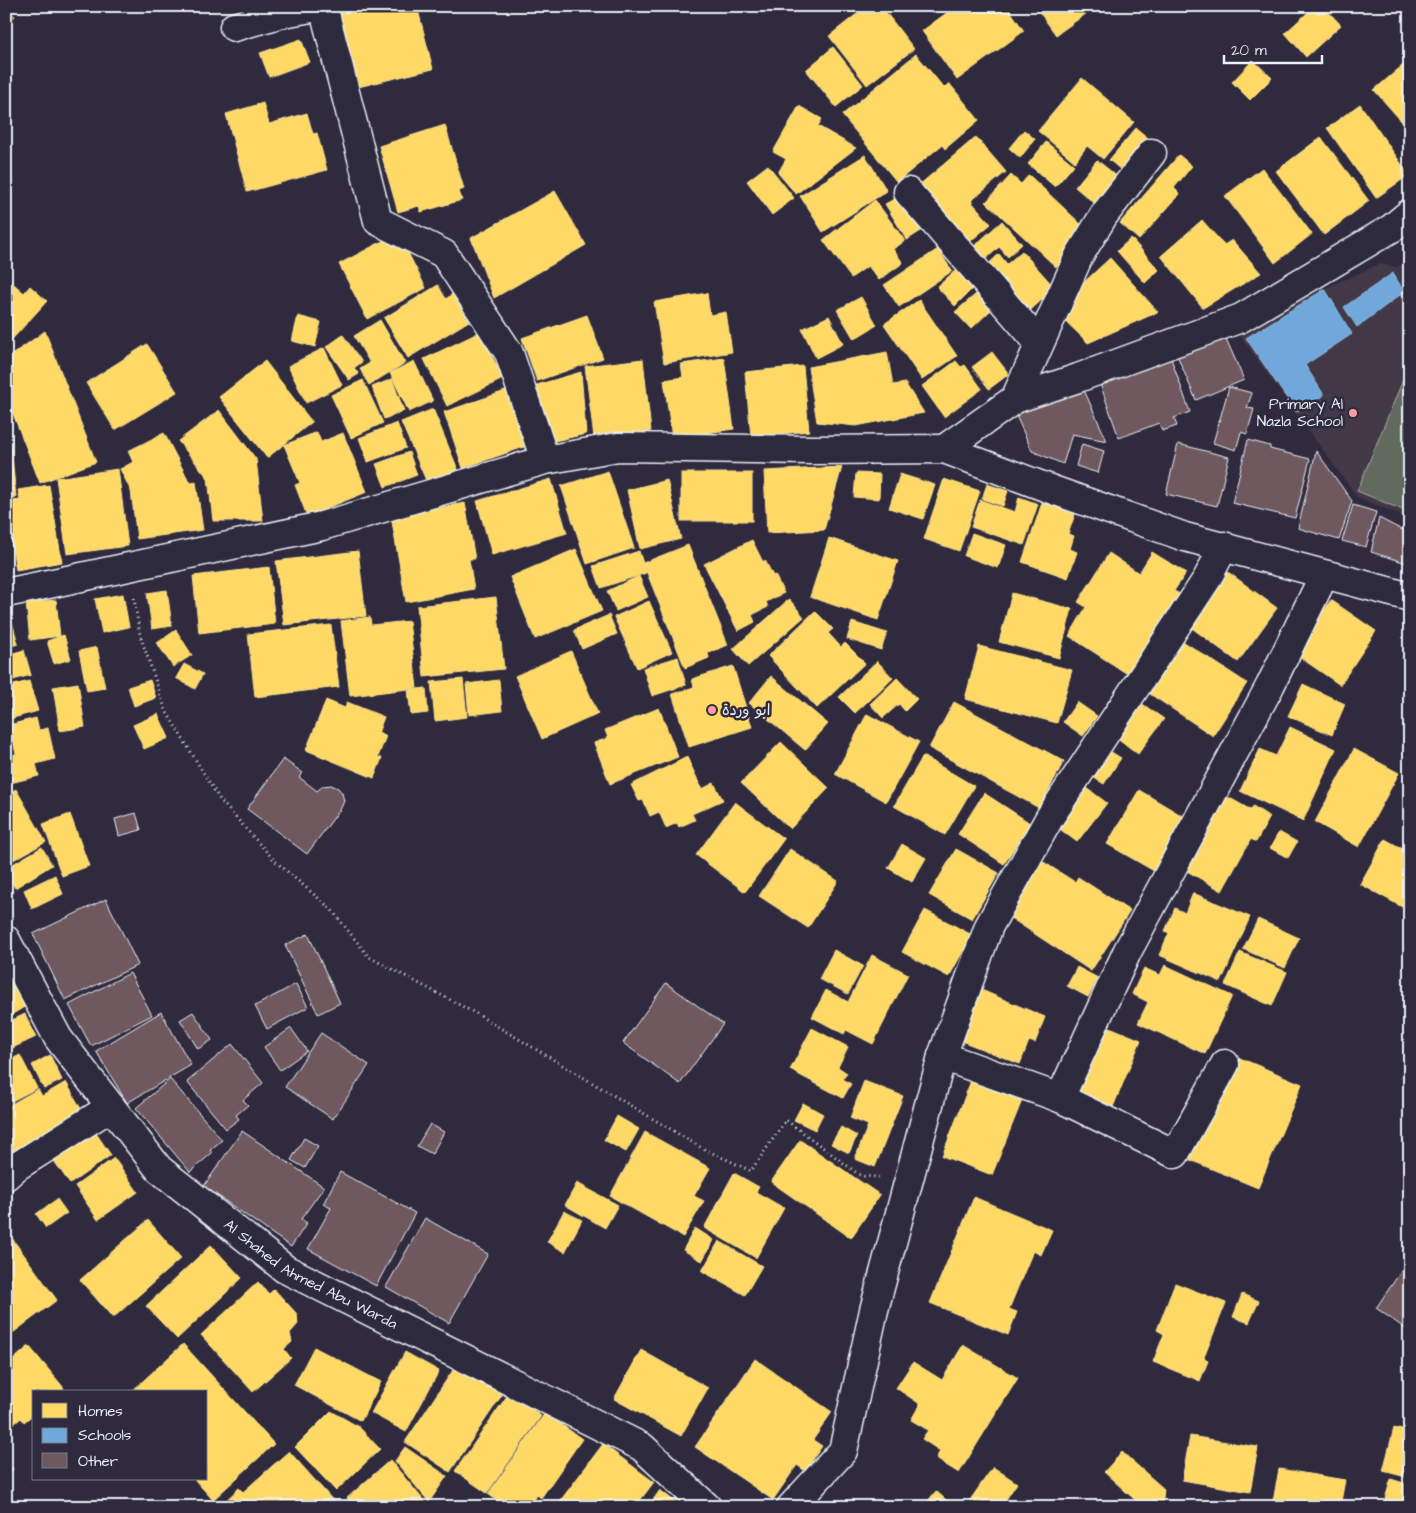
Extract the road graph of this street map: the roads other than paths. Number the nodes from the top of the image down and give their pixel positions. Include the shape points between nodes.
1 (234, 27) dead end
2 (1152, 153) dead end
3 (908, 192) dead end
4 (1410, 213) edge
5 (1039, 343) junction
6 (1015, 399) junction
7 (944, 449) junction
8 (545, 460) junction
9 (1224, 546) junction
10 (1324, 575) junction
11 (6, 593) edge
12 (1410, 597) edge
13 (6, 940) edge
14 (942, 1056) junction
15 (1225, 1064) dead end
16 (1060, 1098) junction
17 (111, 1107) junction
18 (6, 1176) edge
19 (707, 1507) edge
20 (791, 1507) edge

1 - 8 street via 323,6 378,221 444,254 509,353
2 - 5 street via 1104,215 1079,256
3 - 5 street
4 - 6 street via 1392,228 1241,318
5 - 6 street
6 - 7 street
7 - 8 street via 618,448
7 - 9 street via 1184,537
8 - 11 street via 322,526
9 - 10 street
9 - 14 street via 1050,817 989,926
10 - 12 street
10 - 16 street via 1270,686 1127,952
13 - 17 street, Al Shahed Ahmed Abu Warda via 58,1038
14 - 16 street
14 - 20 street via 874,1310 843,1451
15 - 16 street via 1175,1154
17 - 18 street
17 - 19 street, Al Shahed Ahmed Abu Warda via 159,1169 285,1268 642,1447

